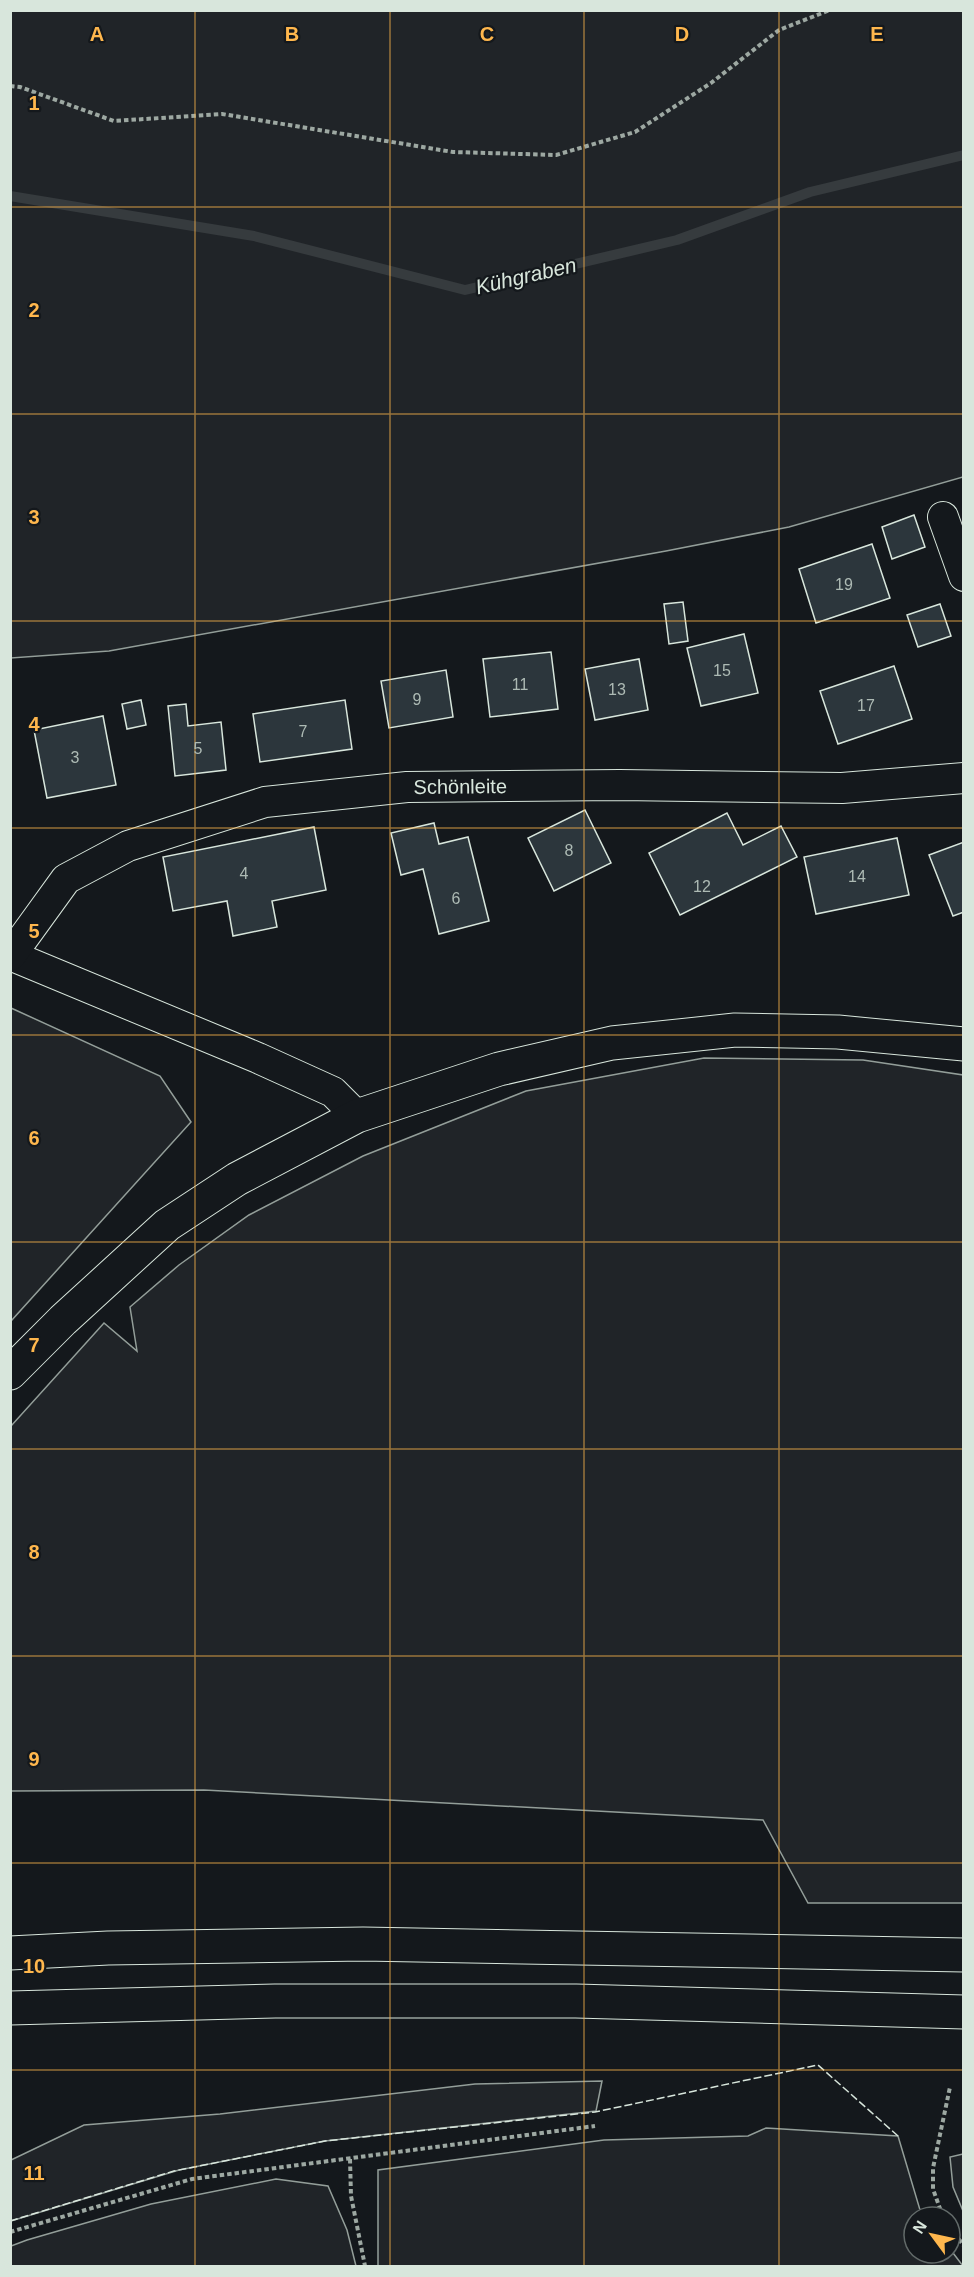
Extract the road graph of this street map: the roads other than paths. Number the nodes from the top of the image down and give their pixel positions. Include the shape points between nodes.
1 (944, 517) dead end
2 (963, 576) edge
3 (963, 778) edge
4 (11, 955) edge
5 (963, 1044) edge
6 (357, 1116) junction
7 (10, 1373) edge
8 (10, 1953) edge
9 (959, 1954) edge
10 (10, 2008) edge
11 (963, 2012) edge

1 - 2 street
3 - 4 street, Schönleite via 842,788 407,787 265,802 128,846 66,879
4 - 6 street via 333,1092
5 - 6 main road via 838,1032 735,1030 612,1043 499,1070
6 - 7 main road via 237,1179 167,1225
8 - 9 main road via 363,1944
10 - 11 main road via 275,2001 576,2001

